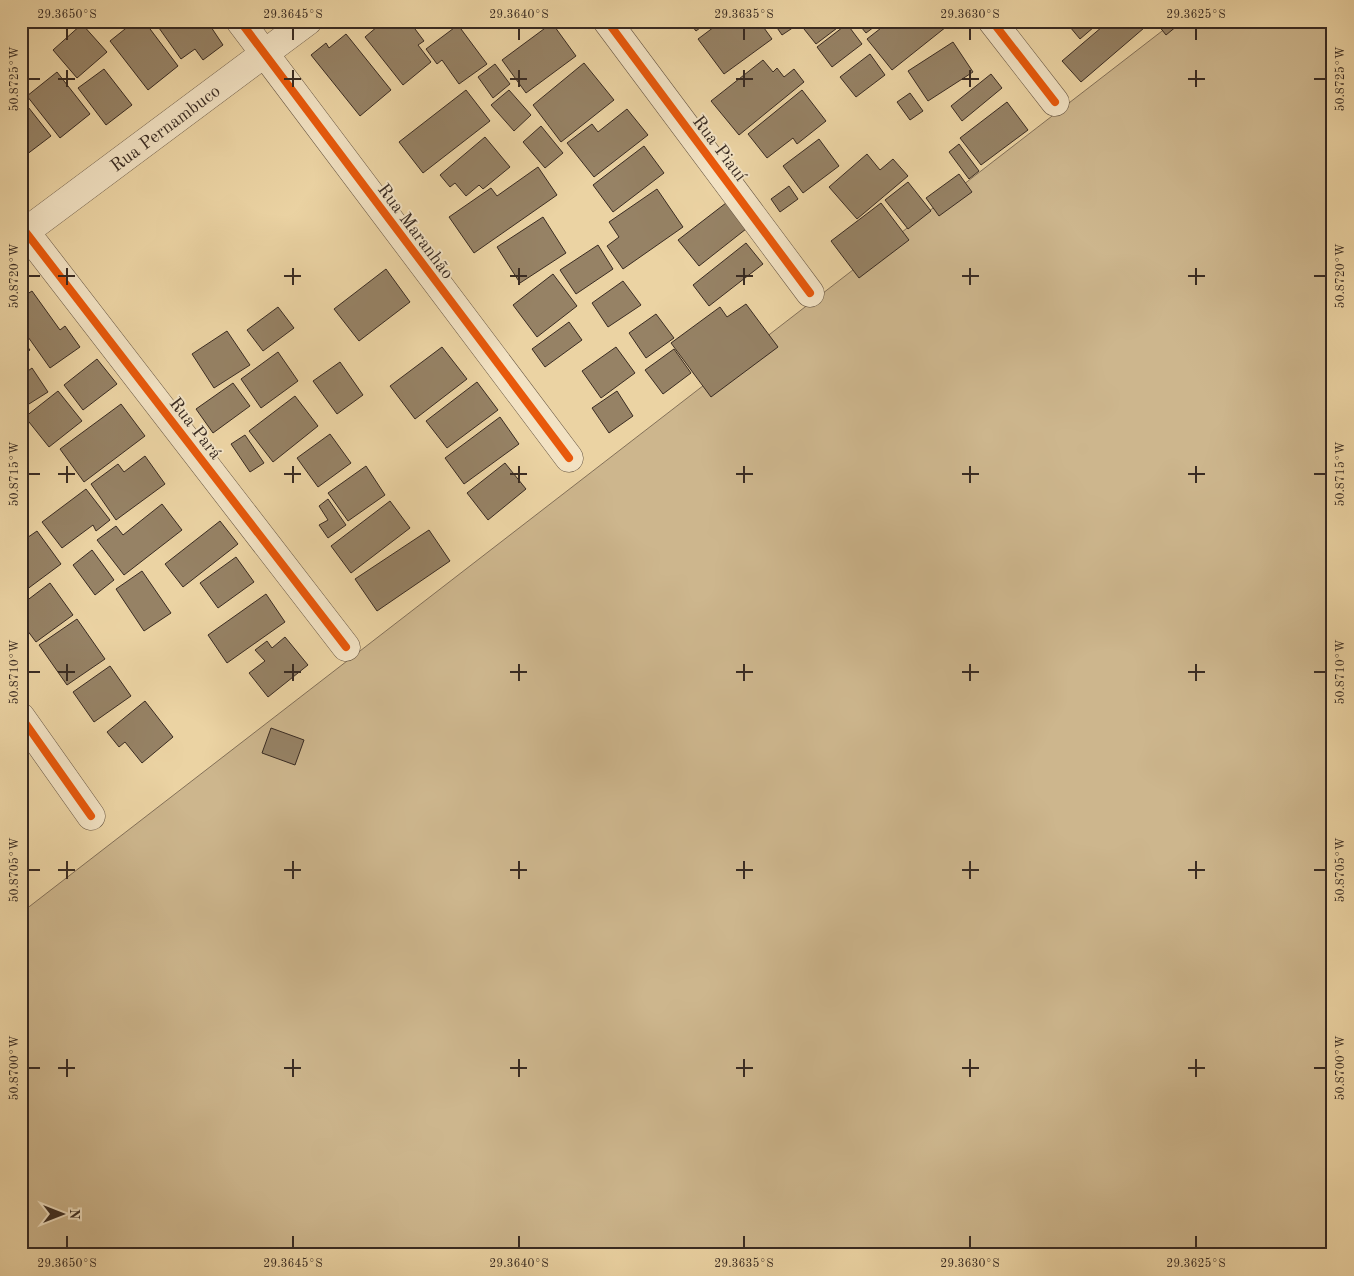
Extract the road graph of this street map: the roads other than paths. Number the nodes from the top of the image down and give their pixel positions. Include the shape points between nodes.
1 (240, 21) edge
2 (308, 21) edge
3 (607, 21) edge
4 (992, 21) edge
5 (264, 54) junction
6 (1055, 102) dead end
7 (22, 231) edge
8 (810, 293) dead end
9 (569, 458) dead end
10 (346, 647) dead end
11 (21, 717) edge
12 (92, 816) dead end

1 - 5 street, Rua Maranhão
2 - 5 street, Rua Pernambuco
3 - 8 street, Rua Piauí
4 - 6 street
5 - 7 street, Rua Pernambuco
5 - 9 street, Rua Maranhão
7 - 10 street, Rua Pará
11 - 12 street

